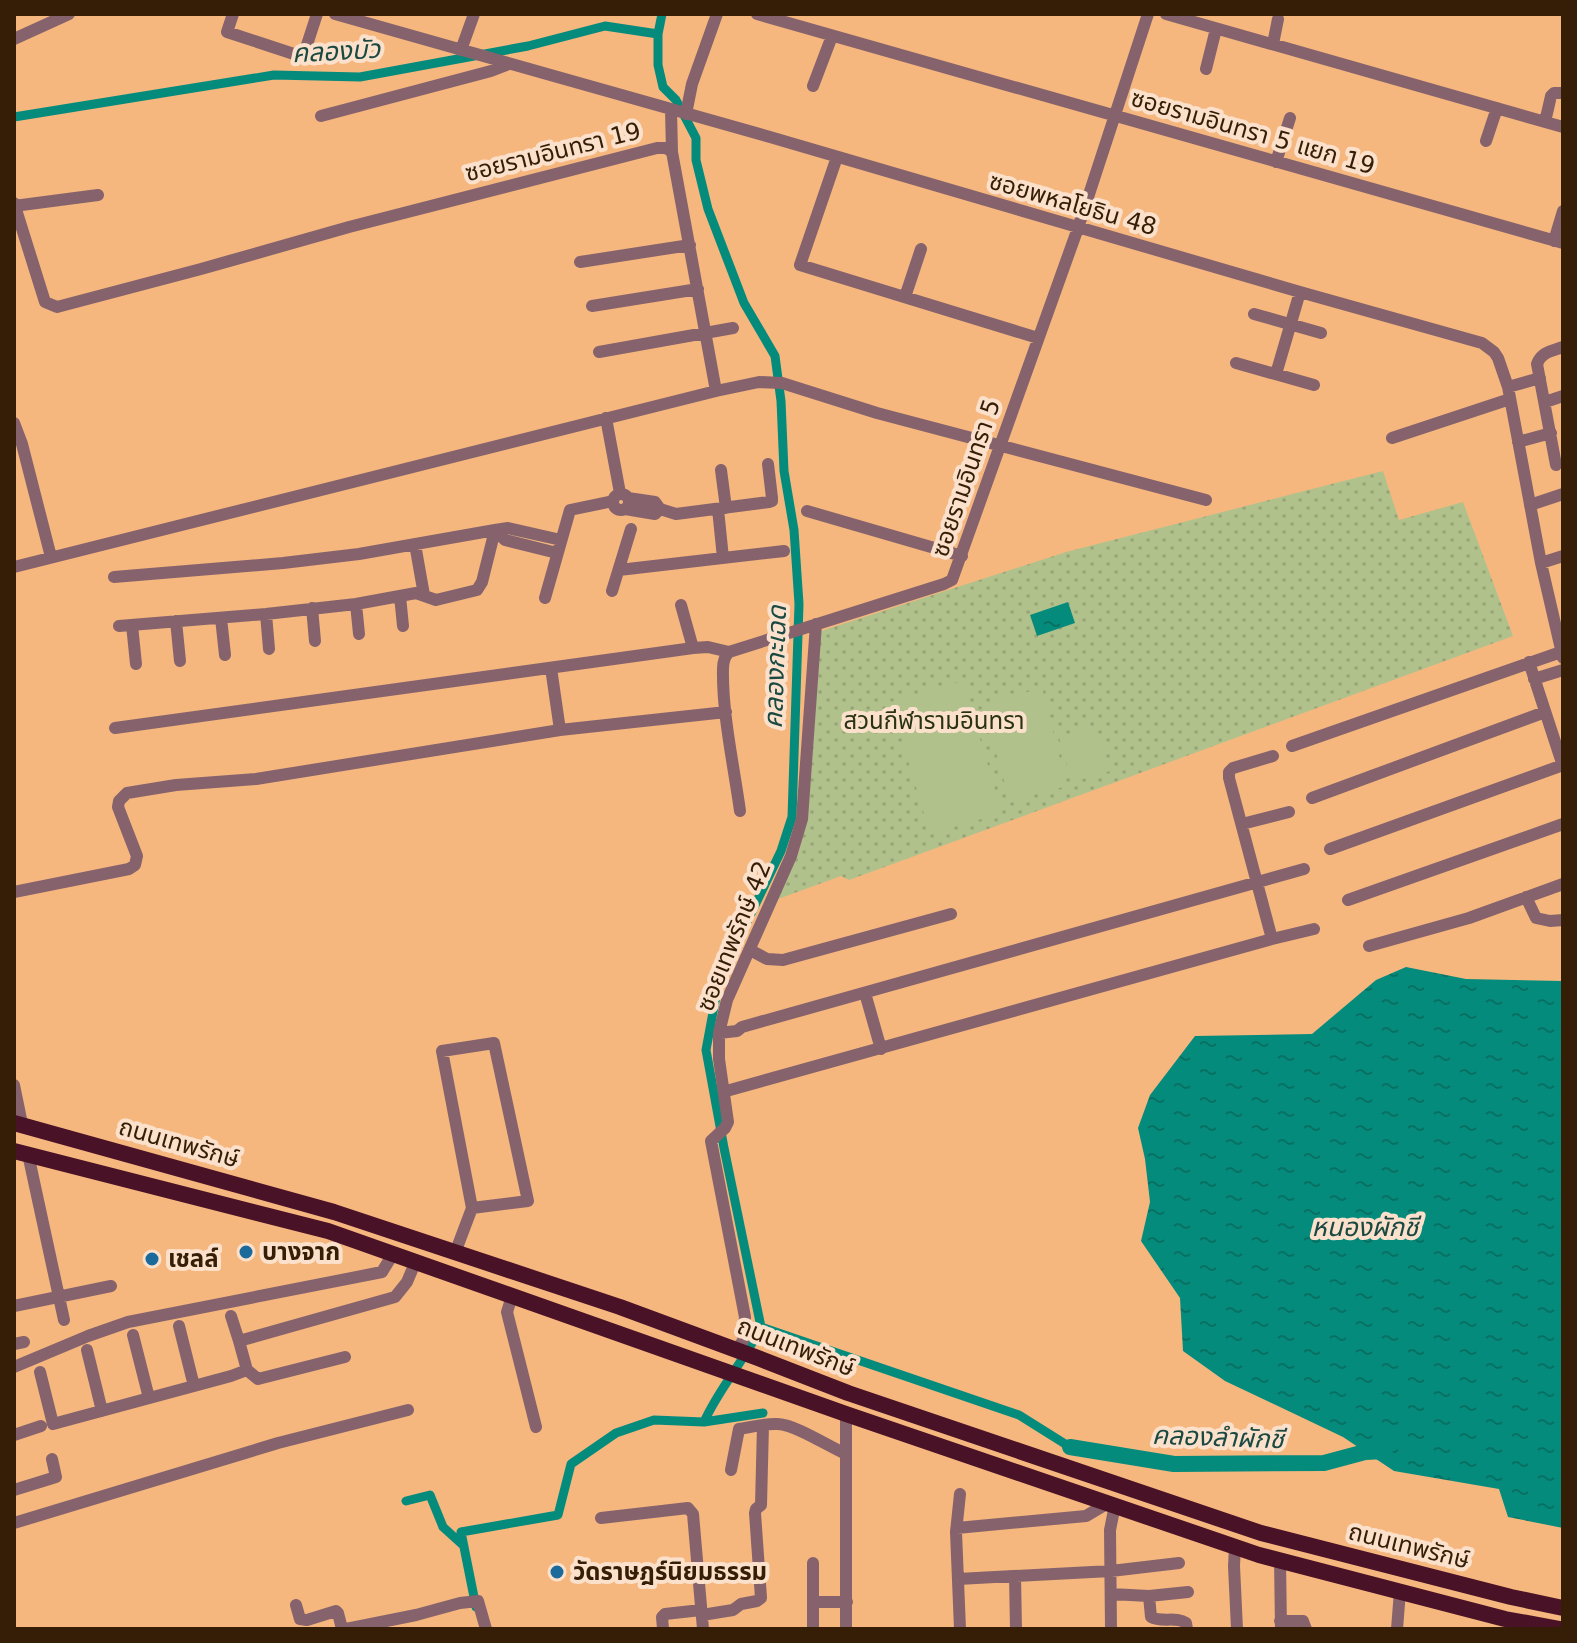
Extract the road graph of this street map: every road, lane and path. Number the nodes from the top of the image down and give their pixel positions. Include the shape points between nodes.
1 (69, 14) edge
2 (233, 14) edge
3 (317, 14) edge
4 (335, 14) edge
5 (474, 14) edge
6 (717, 14) edge
7 (757, 14) edge
8 (1148, 14) edge
9 (1166, 14) edge
10 (1278, 19) dead end
11 (379, 20) edge
12 (1216, 29) junction
13 (832, 36) junction
14 (14, 39) edge
15 (1273, 44) junction
16 (465, 51) junction
17 (504, 62) junction
18 (1206, 69) dead end
19 (813, 86) dead end
20 (1563, 93) edge
21 (1497, 108) junction
22 (671, 110) junction
23 (686, 114) junction
24 (321, 116) dead end
25 (1115, 116) junction
26 (1290, 118) dead end
27 (1545, 122) junction
28 (1563, 127) edge
29 (1486, 141) dead end
30 (672, 152) junction
31 (837, 157) junction
32 (1276, 162) junction
33 (98, 195) dead end
34 (14, 205) edge
35 (1563, 211) edge
36 (1078, 228) junction
37 (1558, 242) edge
38 (690, 245) junction
39 (921, 249) dead end
40 (580, 262) dead end
41 (698, 289) junction
42 (1300, 292) junction
43 (905, 297) junction
44 (592, 306) dead end
45 (1254, 314) dead end
46 (1290, 325) junction
47 (733, 328) dead end
48 (705, 332) junction
49 (1321, 333) dead end
50 (1038, 338) junction
51 (1563, 347) edge
52 (599, 352) dead end
53 (1236, 363) dead end
54 (1276, 374) junction
55 (1540, 378) junction
56 (1314, 385) dead end
57 (716, 391) junction
58 (1509, 393) junction
59 (1563, 396) edge
60 (1545, 402) junction
61 (606, 418) junction
62 (14, 423) edge
63 (1551, 433) junction
64 (1392, 438) dead end
65 (1518, 442) junction
66 (18, 445) edge
67 (1000, 446) junction
68 (1558, 446) edge
69 (768, 464) dead end
70 (1556, 465) dead end
71 (721, 470) dead end
72 (1563, 494) edge
73 (622, 500) junction
74 (1206, 500) dead end
75 (1530, 505) junction
76 (722, 508) junction
77 (807, 511) dead end
78 (631, 529) dead end
79 (495, 530) junction
80 (415, 544) junction
81 (559, 546) junction
82 (784, 551) dead end
83 (962, 556) junction
84 (1563, 556) edge
85 (51, 557) junction
86 (723, 558) junction
87 (1541, 563) junction
88 (14, 567) edge
89 (619, 570) junction
90 (114, 577) dead end
91 (612, 591) dead end
92 (424, 595) junction
93 (400, 596) junction
94 (545, 598) dead end
95 (356, 604) junction
96 (681, 605) dead end
97 (312, 608) junction
98 (266, 614) junction
99 (221, 618) junction
100 (176, 621) junction
101 (816, 624) junction
102 (403, 626) dead end
103 (359, 634) dead end
104 (315, 641) dead end
105 (693, 648) junction
106 (269, 649) dead end
107 (729, 652) junction
108 (225, 655) dead end
109 (1562, 655) edge
110 (180, 661) dead end
111 (1529, 662) junction
112 (136, 664) dead end
113 (551, 668) junction
114 (1563, 670) edge
115 (1534, 679) junction
116 (726, 712) junction
117 (1545, 712) junction
118 (115, 728) dead end
119 (560, 730) junction
120 (1292, 746) dead end
121 (1273, 756) dead end
122 (1563, 765) edge
123 (1312, 798) dead end
124 (740, 811) dead end
125 (1289, 812) dead end
126 (1242, 824) junction
127 (1563, 824) edge
128 (1330, 849) dead end
129 (1304, 869) dead end
130 (1257, 881) junction
131 (1563, 884) edge
132 (14, 892) edge
133 (1526, 897) junction
134 (1348, 900) dead end
135 (951, 914) dead end
136 (1563, 920) edge
137 (1314, 929) dead end
138 (1272, 939) junction
139 (1369, 946) dead end
140 (750, 950) junction
141 (865, 993) junction
142 (720, 1027) junction
143 (881, 1049) junction
144 (14, 1085) edge
145 (730, 1090) dead end
146 (18, 1123) edge
147 (21, 1152) edge
148 (472, 1208) junction
149 (455, 1253) junction
150 (393, 1254) junction
151 (415, 1263) junction
152 (111, 1286) dead end
153 (512, 1296) junction
154 (59, 1297) junction
155 (14, 1306) edge
156 (231, 1316) dead end
157 (64, 1320) dead end
158 (179, 1326) dead end
159 (133, 1335) dead end
160 (239, 1341) junction
161 (87, 1350) dead end
162 (739, 1351) junction
163 (345, 1357) dead end
164 (14, 1367) edge
165 (247, 1370) junction
166 (40, 1372) dead end
167 (194, 1386) junction
168 (149, 1398) junction
169 (408, 1410) dead end
170 (102, 1411) junction
171 (846, 1414) junction
172 (763, 1425) junction
173 (41, 1426) dead end
174 (536, 1427) dead end
175 (14, 1435) edge
176 (846, 1454) junction
177 (52, 1459) dead end
178 (731, 1470) dead end
179 (14, 1490) edge
180 (960, 1494) dead end
181 (1111, 1504) junction
182 (601, 1518) dead end
183 (14, 1523) edge
184 (957, 1528) junction
185 (1235, 1547) junction
186 (1280, 1560) junction
187 (813, 1563) dead end
188 (1179, 1563) dead end
189 (1111, 1571) junction
190 (1015, 1576) junction
191 (958, 1579) junction
192 (1400, 1591) junction
193 (1188, 1592) dead end
194 (1111, 1594) junction
195 (1498, 1594) junction
196 (1149, 1596) junction
197 (813, 1602) junction
198 (847, 1602) junction
199 (1536, 1603) junction
200 (296, 1605) dead end
201 (1563, 1608) edge
202 (1496, 1616) junction
203 (702, 1618) edge
204 (1524, 1622) junction
205 (1280, 1625) edge
206 (344, 1629) edge
207 (486, 1629) edge
208 (663, 1629) edge
209 (813, 1629) edge
210 (846, 1629) edge
211 (960, 1629) edge
212 (1016, 1629) edge
213 (1111, 1629) edge
214 (1187, 1629) edge
215 (1237, 1629) edge
216 (1306, 1629) edge
217 (1397, 1629) edge
218 (1560, 1629) edge

1 - 14 street
2 - 3 street via 227,32 303,57
4 - 11 street, ซอยพหลโยธิน 48
5 - 16 street
6 - 23 street
7 - 13 street, ซอยรามอินทรา 5 แยก 19
8 - 25 street, ซอยรามอินทรา 5
9 - 12 street
10 - 15 street
11 - 16 street, ซอยพหลโยธิน 48
12 - 15 street
12 - 18 street
13 - 19 street
13 - 25 street, ซอยรามอินทรา 5 แยก 19
15 - 21 street
16 - 17 street, ซอยพหลโยธิน 48
17 - 22 street, ซอยพหลโยธิน 48
17 - 24 street via 491,71
20 - 27 street via 1551,96
21 - 27 street
21 - 29 street
22 - 23 street, ซอยพหลโยธิน 48
22 - 30 street
23 - 31 street, ซอยพหลโยธิน 48
25 - 32 street, ซอยรามอินทรา 5 แยก 19
25 - 36 street, ซอยรามอินทรา 5
26 - 32 street
27 - 28 street
30 - 34 street, ซอยรามอินทรา 19 via 657,148 57,307 45,302
30 - 38 street, ซอยรามอินทรา 19
31 - 36 street, ซอยพหลโยธิน 48
31 - 43 street via 800,265
32 - 37 street, ซอยรามอินทรา 5 แยก 19
33 - 34 street
35 - 37 street
36 - 42 street, ซอยพหลโยธิน 48
36 - 50 street, ซอยรามอินทรา 5
38 - 40 street
38 - 41 street, ซอยรามอินทรา 19
39 - 43 street
41 - 44 street
41 - 48 street, ซอยรามอินทรา 19
42 - 46 street
42 - 58 street, ซอยพหลโยธิน 48 via 1477,340 1494,352
43 - 50 street
45 - 46 street
46 - 49 street
46 - 54 street
47 - 48 street
48 - 52 street
48 - 57 street, ซอยรามอินทรา 19
50 - 67 street, ซอยรามอินทรา 5
51 - 55 street via 1538,360
53 - 54 street
54 - 56 street
55 - 58 street
55 - 60 street
57 - 61 street
57 - 67 street via 776,382
58 - 64 street
58 - 65 street, ซอยพหลโยธิน 48
59 - 60 street
60 - 63 street
61 - 73 street
61 - 85 street
62 - 66 street
63 - 65 street
63 - 68 street
65 - 75 street, ซอยพหลโยธิน 48
66 - 85 street
67 - 74 street
67 - 83 street, ซอยรามอินทรา 5
68 - 70 street
69 - 76 street via 772,501
71 - 76 street
72 - 75 street
73 - 76 street via 655,514 660,509 676,514
73 - 81 street via 570,510
75 - 87 street, ซอยพหลโยธิน 48
76 - 86 street
77 - 83 street
78 - 89 street
79 - 80 street
79 - 81 street via 505,540
79 - 92 street via 477,590 436,600
80 - 90 street via 283,563
80 - 92 street
81 - 94 street
82 - 86 street
83 - 101 street, ซอยรามอินทรา 5 via 952,580 944,584
84 - 87 street
85 - 88 street
86 - 89 street
87 - 109 street, ซอยพหลโยธิน 48
89 - 91 street
92 - 93 street
93 - 95 street
93 - 102 street
95 - 97 street
95 - 103 street
96 - 105 street
97 - 98 street
97 - 104 street
98 - 99 street
98 - 106 street
99 - 100 street
99 - 108 street
100 - 110 street
100 - 112 street via 125,626
101 - 107 street, ซอยรามอินทรา 5
101 - 140 street, ซอยเทพรักษ์ 42 via 802,819
105 - 107 street
105 - 113 street
107 - 116 street via 723,666
109 - 111 street
111 - 115 street
111 - 120 street
113 - 118 street
113 - 119 street
114 - 115 street
115 - 117 street
116 - 119 street
116 - 124 street
117 - 122 street
117 - 123 street
119 - 132 street via 256,779 127,793 118,807 137,856 135,865
121 - 126 street via 1229,772
122 - 128 street
125 - 126 street
126 - 130 street
127 - 134 street
129 - 130 street
130 - 138 street
130 - 141 street
131 - 133 street
133 - 136 street via 1536,918
133 - 139 street
135 - 140 street via 783,960
137 - 138 street
138 - 143 street
140 - 142 street, ซอยเทพรักษ์ 42
141 - 142 street via 731,1033
141 - 143 street
142 - 162 street, ซอยเทพรักษ์ 42 via 728,1118 711,1141 711,1150 745,1317
143 - 145 street
144 - 146 street
146 - 149 main road, ถนนเทพรักษ์ via 334,1212
147 - 150 main road, ถนนเทพรักษ์ via 328,1231
147 - 154 street
148 - 148 street via 442,1051 494,1043 528,1201
148 - 149 street
149 - 162 main road, ถนนเทพรักษ์
150 - 151 main road, ถนนเทพรักษ์
150 - 164 street via 382,1272 128,1322
151 - 153 main road, ถนนเทพรักษ์
151 - 160 street via 395,1297
152 - 154 street
153 - 171 main road, ถนนเทพรักษ์
153 - 174 street via 507,1312
154 - 155 street
154 - 157 street
156 - 160 street
158 - 167 street
159 - 168 street
160 - 165 street
161 - 170 street
162 - 195 main road, ถนนเทพรักษ์ via 1261,1533
163 - 165 street via 258,1379
165 - 167 street
166 - 170 street via 53,1424
167 - 168 street
168 - 170 street
169 - 183 street via 278,1443
171 - 176 street
171 - 181 main road, ถนนเทพรักษ์
172 - 176 street via 789,1427
172 - 178 street via 739,1429
172 - 203 street via 761,1505 755,1513 761,1598
173 - 175 street
176 - 198 street
177 - 179 street via 56,1477
180 - 184 street
181 - 184 street via 1086,1516
181 - 185 main road, ถนนเทพรักษ์
181 - 189 street
182 - 203 street via 688,1508 693,1514
184 - 191 street
185 - 186 main road, ถนนเทพรักษ์
185 - 215 street
186 - 192 main road, ถนนเทพรักษ์
186 - 205 street
187 - 197 street
188 - 189 street
189 - 190 street
189 - 194 street
190 - 191 street
190 - 212 street
191 - 211 street
192 - 202 main road, ถนนเทพรักษ์
192 - 217 street
193 - 196 street
194 - 196 street
194 - 213 street
195 - 199 main road, ถนนเทพรักษ์
195 - 202 main road via 1505,1610
196 - 214 street via 1151,1617 1182,1620
197 - 198 street
197 - 209 street
198 - 210 street
199 - 201 main road, ถนนเทพรักษ์
199 - 204 main road via 1522,1609
200 - 206 street via 302,1620 336,1611
202 - 204 main road, ถนนเทพรักษ์
203 - 208 street via 665,1614
204 - 218 main road, ถนนเทพรักษ์
205 - 216 street via 1303,1621
206 - 207 street via 478,1601

